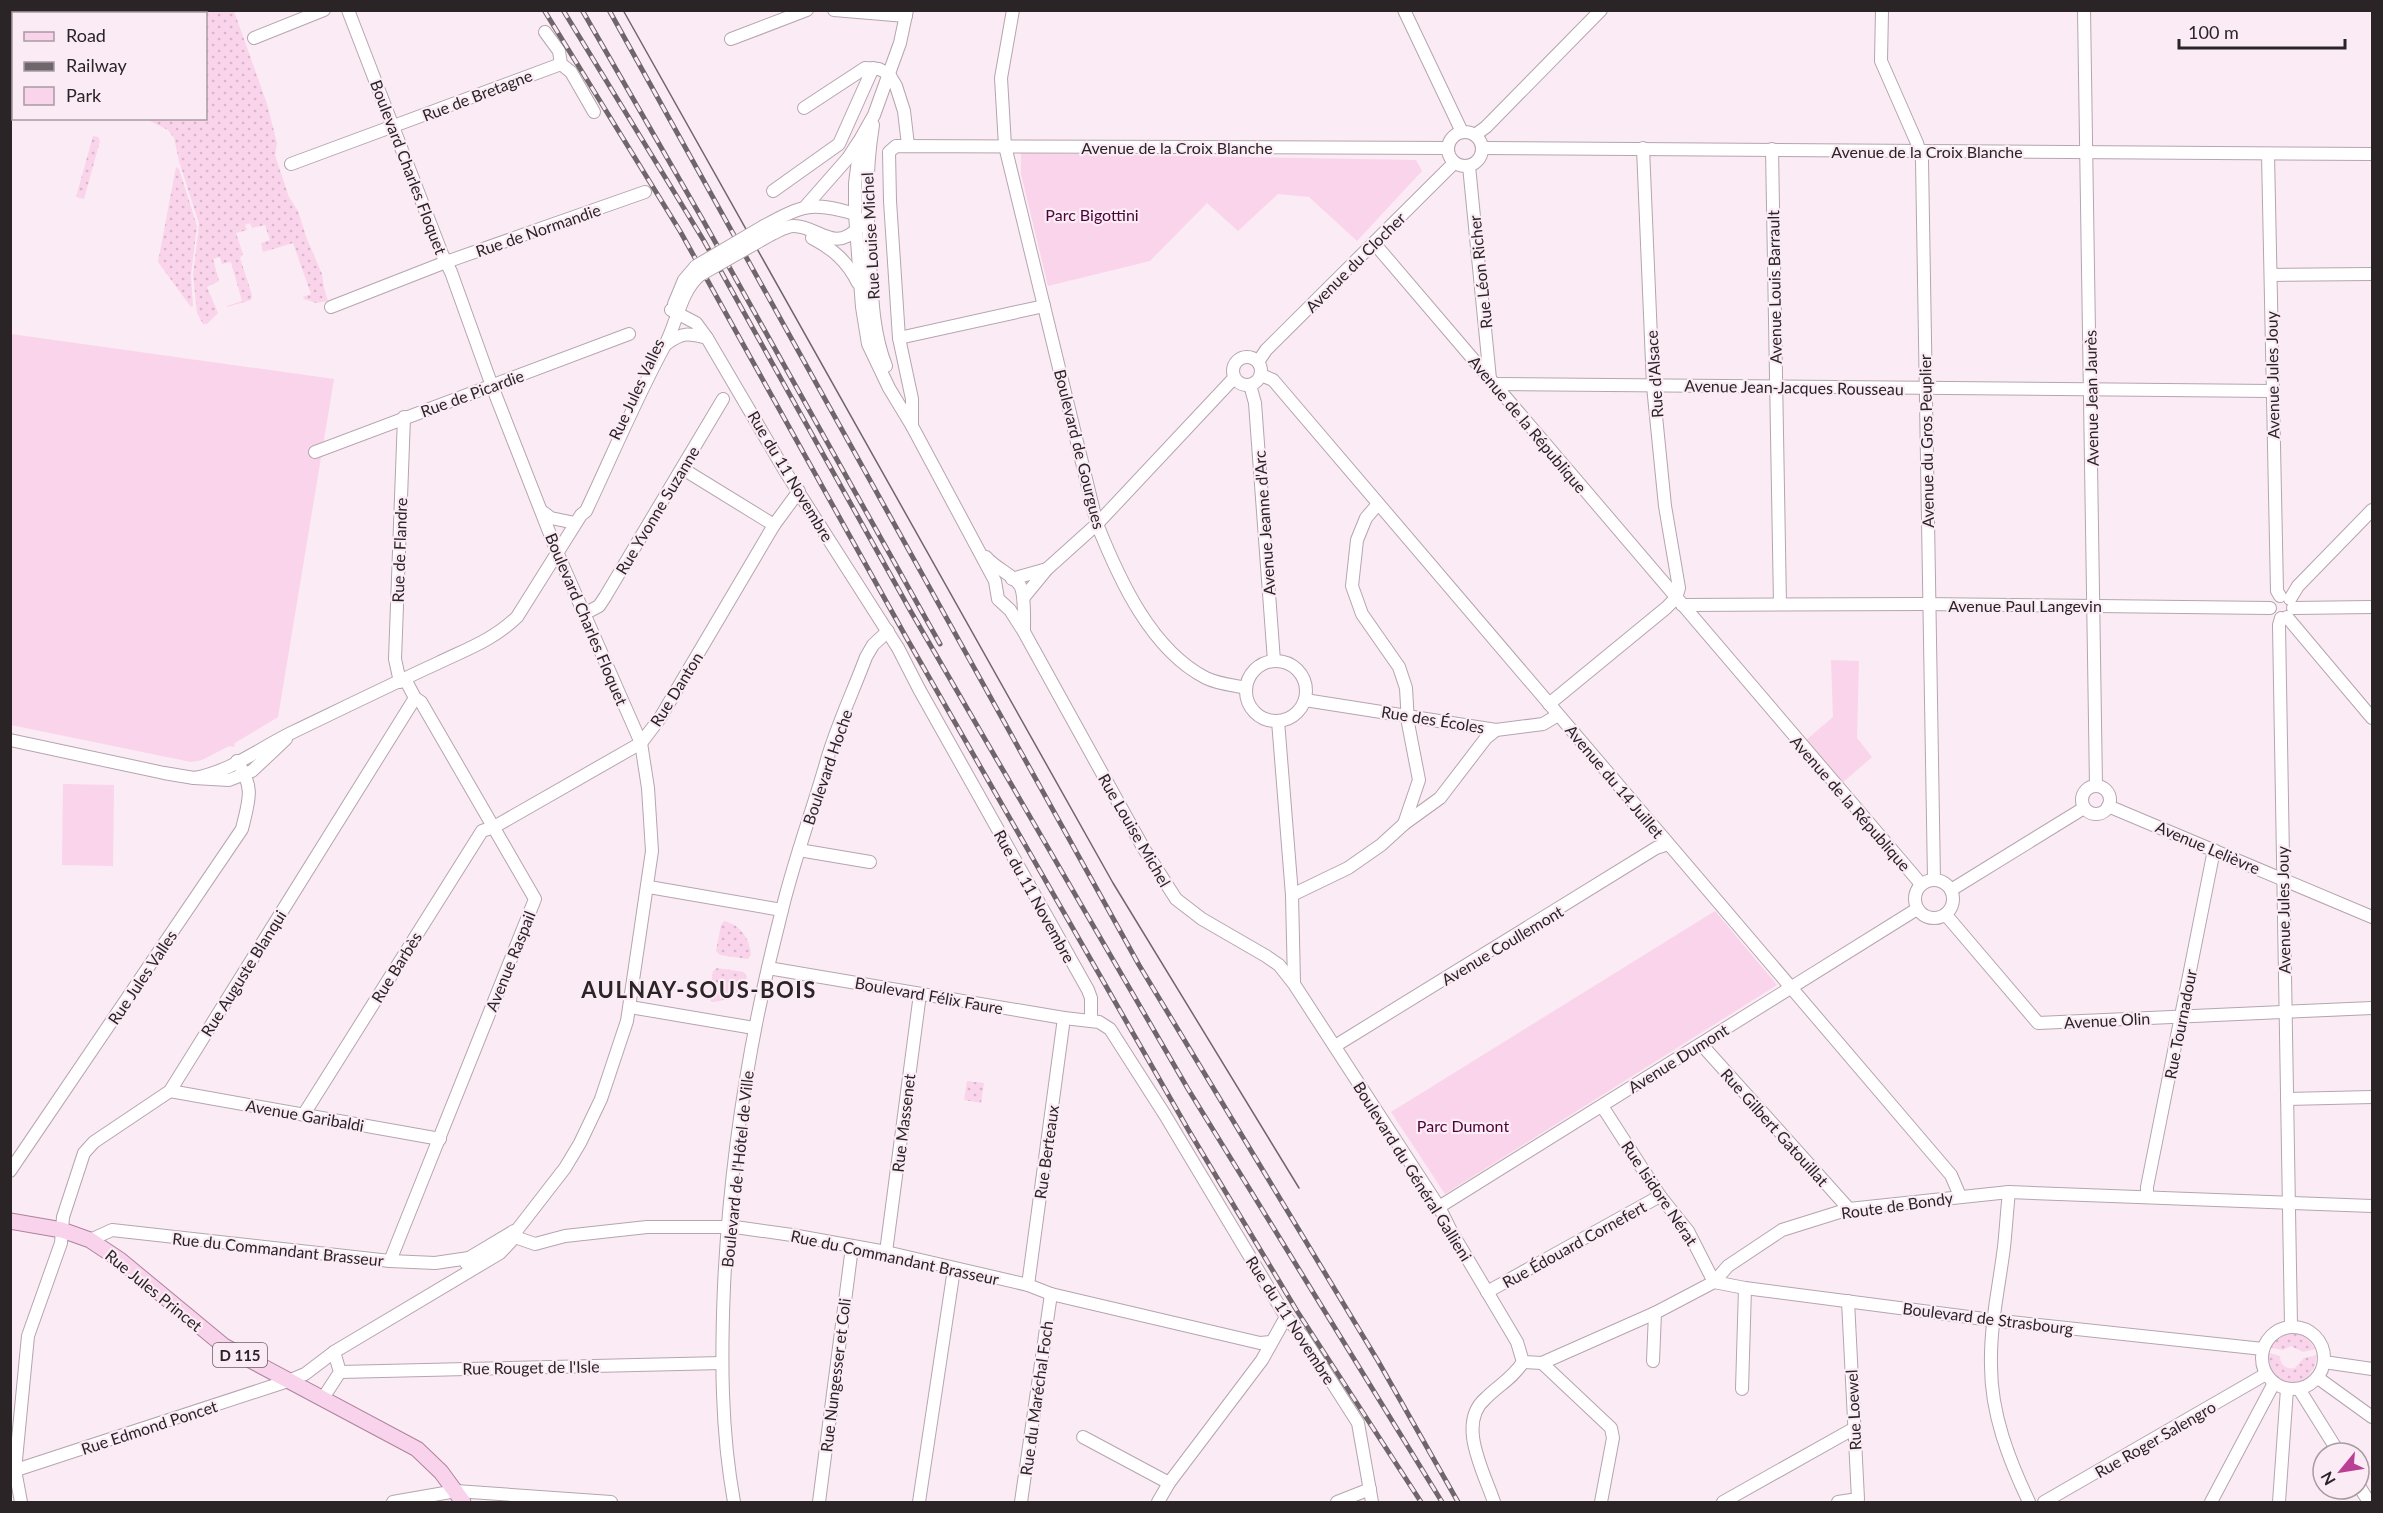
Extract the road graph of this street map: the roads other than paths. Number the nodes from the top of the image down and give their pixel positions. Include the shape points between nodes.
1 (324, 10) edge
2 (348, 10) edge
3 (807, 10) edge
4 (834, 10) edge
5 (1013, 10) edge
6 (1404, 10) edge
7 (1882, 10) edge
8 (2084, 10) edge
9 (1593, 13) edge
10 (906, 14) edge
11 (545, 32) dead end
12 (254, 38) dead end
13 (731, 39) dead end
14 (561, 63) junction
15 (873, 68) junction
16 (889, 74) junction
17 (804, 108) dead end
18 (594, 112) dead end
19 (874, 115) junction
20 (394, 126) junction
21 (1462, 132) junction
22 (1475, 135) junction
23 (861, 138) junction
24 (908, 145) junction
25 (1005, 146) junction
26 (1447, 148) junction
27 (1482, 148) junction
28 (1643, 148) junction
29 (1772, 149) junction
30 (1920, 151) junction
31 (2087, 152) junction
32 (2268, 154) junction
33 (2373, 154) edge
34 (1454, 163) junction
35 (291, 164) dead end
36 (1469, 166) junction
37 (773, 191) dead end
38 (645, 192) dead end
39 (805, 207) junction
40 (860, 221) junction
41 (787, 227) junction
42 (768, 230) junction
43 (1374, 243) junction
44 (446, 262) junction
45 (2373, 273) edge
46 (2271, 275) junction
47 (860, 286) junction
48 (1044, 306) junction
49 (331, 307) dead end
50 (674, 312) junction
51 (629, 334) dead end
52 (707, 338) junction
53 (899, 338) junction
54 (665, 345) junction
55 (1258, 362) junction
56 (1261, 375) junction
57 (1234, 378) junction
58 (1492, 382) junction
59 (1250, 385) junction
60 (492, 386) junction
61 (1653, 386) junction
62 (1776, 387) junction
63 (1925, 388) junction
64 (2091, 389) junction
65 (2272, 391) junction
66 (723, 399) dead end
67 (404, 417) junction
68 (910, 424) junction
69 (315, 452) dead end
70 (683, 469) junction
71 (799, 491) junction
72 (1378, 504) junction
73 (2373, 510) edge
74 (543, 512) junction
75 (578, 519) junction
76 (1097, 524) junction
77 (774, 525) junction
78 (978, 549) junction
79 (557, 552) junction
80 (1047, 569) junction
81 (1010, 577) junction
82 (995, 582) junction
83 (1023, 601) junction
84 (1679, 602) junction
85 (1780, 604) junction
86 (1929, 604) junction
87 (2093, 606) junction
88 (2286, 607) junction
89 (2373, 607) edge
90 (1010, 610) junction
91 (584, 614) junction
92 (888, 632) junction
93 (1024, 632) junction
94 (1274, 661) junction
95 (402, 681) junction
96 (1246, 688) junction
97 (415, 698) junction
98 (1305, 700) junction
99 (1549, 704) junction
100 (1407, 715) junction
101 (1558, 715) junction
102 (2373, 718) edge
103 (1278, 721) junction
104 (1496, 730) junction
105 (290, 734) junction
106 (10, 740) edge
107 (641, 743) junction
108 (237, 761) junction
109 (246, 775) junction
110 (194, 778) junction
111 (2096, 786) junction
112 (2108, 806) junction
113 (2084, 808) junction
114 (1404, 824) junction
115 (494, 827) junction
116 (1668, 844) junction
117 (798, 850) junction
118 (2214, 850) junction
119 (870, 862) dead end
120 (2283, 878) junction
121 (1934, 880) junction
122 (1922, 884) junction
123 (649, 887) junction
124 (1951, 890) junction
125 (1292, 895) junction
126 (1917, 909) junction
127 (782, 910) junction
128 (1946, 915) junction
129 (2373, 917) edge
130 (768, 968) junction
131 (1294, 984) junction
132 (1790, 987) junction
133 (920, 994) junction
134 (630, 1007) junction
135 (2373, 1008) edge
136 (2284, 1011) junction
137 (2181, 1016) junction
138 (1064, 1018) junction
139 (1090, 1020) junction
140 (754, 1028) junction
141 (1701, 1044) junction
142 (1335, 1046) junction
143 (170, 1091) junction
144 (2373, 1097) edge
145 (2288, 1100) junction
146 (1602, 1106) junction
147 (304, 1114) junction
148 (440, 1139) junction
149 (10, 1171) edge
150 (2009, 1191) junction
151 (1660, 1196) junction
152 (1960, 1196) junction
153 (2147, 1197) junction
154 (2288, 1202) junction
155 (2373, 1206) edge
156 (1439, 1207) junction
157 (1850, 1209) junction
158 (10, 1221) edge
159 (727, 1227) junction
160 (62, 1230) junction
161 (516, 1233) junction
162 (90, 1240) junction
163 (852, 1247) junction
164 (886, 1252) junction
165 (469, 1258) junction
166 (390, 1261) junction
167 (442, 1262) junction
168 (954, 1269) junction
169 (449, 1282) junction
170 (1714, 1282) junction
171 (1028, 1285) junction
172 (1745, 1288) junction
173 (1488, 1292) junction
174 (1051, 1294) junction
175 (1848, 1300) junction
176 (1655, 1313) junction
177 (1286, 1317) junction
178 (1992, 1320) junction
179 (2291, 1326) junction
180 (1271, 1342) junction
181 (2263, 1349) junction
182 (333, 1353) junction
183 (1653, 1361) dead end
184 (1523, 1362) junction
185 (2324, 1362) junction
186 (722, 1363) junction
187 (1542, 1364) junction
188 (2373, 1369) edge
189 (340, 1372) junction
190 (2318, 1378) junction
191 (2270, 1379) junction
192 (288, 1382) junction
193 (1742, 1389) dead end
194 (2293, 1389) junction
195 (323, 1398) junction
196 (2373, 1417) edge
197 (1853, 1429) junction
198 (1083, 1437) dead end
199 (2330, 1441) edge
200 (13, 1471) edge
201 (1169, 1483) junction
202 (1370, 1490) junction
203 (459, 1497) edge
204 (21, 1503) edge
205 (393, 1503) edge
206 (610, 1503) edge
207 (734, 1503) edge
208 (819, 1503) edge
209 (919, 1503) edge
210 (1022, 1503) edge
211 (1158, 1503) edge
212 (1337, 1503) edge
213 (1372, 1503) edge
214 (1494, 1503) edge
215 (1600, 1503) edge
216 (1723, 1503) edge
217 (1838, 1503) edge
218 (2029, 1503) edge
219 (2044, 1503) edge
220 (2211, 1503) edge
221 (2279, 1503) edge

1 - 12 street
2 - 20 street, Boulevard Charles Floquet
3 - 13 street
4 - 10 street
5 - 25 street, Boulevard de Gourgues via 1001,78
6 - 21 street
7 - 30 street, Avenue du Gros Peuplier via 1881,61
8 - 31 street, Avenue Jean Jaurès
9 - 22 street
10 - 16 street
11 - 14 street via 559,51
14 - 18 street via 571,72
14 - 20 street, Rue de Bretagne
15 - 16 street
15 - 17 street via 865,68
15 - 37 street via 839,144
16 - 19 street
16 - 24 street via 904,111
19 - 23 street, Rue Louise Michel
19 - 40 street, Rue Louise Michel
20 - 35 street, Rue de Bretagne
20 - 44 street, Boulevard Charles Floquet
21 - 22 street
21 - 26 street via 1452,137
22 - 27 street
23 - 39 street
23 - 40 street, Rue Louise Michel via 855,183
24 - 25 street, Avenue de la Croix Blanche
24 - 53 street, Rue Louise Michel via 896,146 889,152
25 - 26 street, Avenue de la Croix Blanche
25 - 48 street, Boulevard de Gourgues
26 - 34 street
27 - 28 street, Avenue de la Croix Blanche
27 - 36 street via 1479,159
28 - 29 street, Avenue de la Croix Blanche
28 - 61 street, Rue d'Alsace
29 - 30 street, Avenue de la Croix Blanche
29 - 62 street, Avenue Louis Barrault
30 - 31 street, Avenue de la Croix Blanche
30 - 63 street, Avenue du Gros Peuplier
31 - 32 street, Avenue de la Croix Blanche
31 - 64 street, Avenue Jean Jaurès
32 - 33 street, Avenue de la Croix Blanche
32 - 46 street, Avenue Jules Jouy
34 - 36 street
34 - 43 street, Avenue du Clocher
36 - 58 street, Rue Léon Richer
38 - 44 street, Rue de Normandie
39 - 40 street via 828,206
39 - 42 street
40 - 41 street via 838,239 797,226
40 - 47 street, Rue Louise Michel
40 - 68 street, Rue Louise Michel via 869,239 877,342
41 - 42 street
41 - 47 street via 839,254
42 - 50 street, Rue Jules Valles, bridge via 684,280
43 - 55 street, Avenue du Clocher
43 - 58 street, Avenue de la République
44 - 49 street, Rue de Normandie
44 - 60 street, Boulevard Charles Floquet
45 - 46 street
46 - 65 street, Avenue Jules Jouy
47 - 68 street, Rue Louise Michel via 868,344
48 - 53 street
48 - 76 street, Boulevard de Gourgues
50 - 52 street, Rue du 11 Novembre via 696,323
50 - 54 street, Rue Jules Valles
50 - 75 street, Rue Jules Valles
51 - 60 street, Rue de Picardie
52 - 54 street via 678,335
52 - 71 street, Rue du 11 Novembre
53 - 68 street, Rue Louise Michel via 912,399
54 - 75 street, Rue Jules Valles via 586,511
55 - 56 street
55 - 57 street via 1250,357 1241,358 1233,369
56 - 59 street
56 - 72 street, Avenue du 14 Juillet via 1273,380
57 - 59 street
57 - 76 street
58 - 61 street, Avenue Jean-Jacques Rousseau
58 - 84 street, Avenue de la République
59 - 94 street, Avenue Jeanne d'Arc via 1255,403
60 - 67 street, Rue de Picardie
60 - 74 street, Boulevard Charles Floquet
61 - 62 street, Avenue Jean-Jacques Rousseau
61 - 84 street, Rue d'Alsace
62 - 63 street, Avenue Jean-Jacques Rousseau
62 - 85 street, Avenue Louis Barrault
63 - 64 street, Avenue Jean-Jacques Rousseau
63 - 86 street, Avenue du Gros Peuplier
64 - 65 street, Avenue Jean-Jacques Rousseau
64 - 87 street, Avenue Jean Jaurès
65 - 88 street, Avenue Jules Jouy via 2277,591
66 - 70 street, Rue Yvonne Suzanne
67 - 69 street, Rue de Picardie
67 - 95 street, Rue de Flandre via 395,659
68 - 78 street, Rue Louise Michel
70 - 77 street
70 - 91 street, Rue Yvonne Suzanne via 599,606
71 - 77 street, Rue Danton
71 - 92 street, Rue du 11 Novembre
72 - 99 street, Avenue du 14 Juillet
72 - 100 street via 1357,540 1352,586 1362,614 1399,667 1406,688
73 - 88 street via 2298,586
74 - 75 street via 551,518
74 - 79 street, Boulevard Charles Floquet
75 - 79 street, Rue Jules Valles
76 - 80 street
76 - 96 street, Boulevard de Gourgues via 1108,553 1160,642 1180,662 1208,679
77 - 107 street, Rue Danton via 660,718
78 - 81 street, Rue Louise Michel
78 - 82 street, Rue Louise Michel
79 - 91 street, Boulevard Charles Floquet
79 - 95 street, Rue Jules Valles via 505,628 471,650
80 - 81 street
80 - 83 street
81 - 82 street
81 - 83 street, Rue Louise Michel via 1020,585
82 - 90 street, Rue Louise Michel via 998,599
83 - 90 street via 1017,609
83 - 93 street, Rue Louise Michel
84 - 85 street, Avenue Paul Langevin
84 - 99 street
84 - 122 street, Avenue de la République
85 - 86 street, Avenue Paul Langevin
86 - 87 street, Avenue Paul Langevin
86 - 121 street, Avenue du Gros Peuplier
87 - 88 street, Avenue Paul Langevin via 2270,608 2275,616
87 - 111 street, Avenue Jean Jaurès
88 - 89 street
88 - 102 street
88 - 120 street, Avenue Jules Jouy via 2279,625
90 - 93 street, Rue Louise Michel
91 - 107 street, Boulevard Charles Floquet
92 - 117 street, Boulevard Hoche via 866,657
92 - 139 street, Rue du 11 Novembre via 1088,990
93 - 131 street, Rue Louise Michel via 1144,849 1176,899 1266,956
94 - 96 street via 1258,667
94 - 98 street via 1300,672 1305,681
95 - 97 street, Avenue Raspail
95 - 105 street, Rue Jules Valles
96 - 103 street via 1247,698 1258,715
97 - 115 street, Avenue Raspail via 421,702
97 - 143 street, Rue Auguste Blanqui
98 - 100 street, Rue des Écoles
98 - 103 street via 1295,715
99 - 101 street, Avenue du 14 Juillet
100 - 104 street, Rue des Écoles
100 - 114 street via 1419,780
101 - 104 street, Rue des Écoles via 1543,724
101 - 116 street, Avenue du 14 Juillet
103 - 125 street
104 - 114 street via 1440,798
105 - 108 street, Rue Jules Valles
105 - 109 street, Rue Jules Valles
106 - 110 street
107 - 115 street, Rue Danton
107 - 123 street, Boulevard Charles Floquet via 650,810
108 - 109 street, Rue Jules Valles
108 - 110 street via 210,775
109 - 110 street via 229,780
109 - 149 street, Rue Jules Valles via 251,793 239,835
111 - 112 street via 2108,793
111 - 113 street via 2083,794
112 - 113 street via 2099,814
112 - 118 street, Avenue Lelièvre
113 - 124 street
114 - 125 street via 1348,868
115 - 147 street, Rue Barbès via 482,831
115 - 148 street, Avenue Raspail via 535,899
116 - 132 street, Avenue du 14 Juillet
116 - 142 street, Avenue Coullemont
117 - 119 street
117 - 127 street, Boulevard Hoche
118 - 120 street, Avenue Lelièvre
118 - 137 street, Rue Tournadour
120 - 129 street, Avenue Lelièvre
120 - 136 street, Avenue Jules Jouy
121 - 122 street
121 - 124 street
122 - 126 street via 1915,893
123 - 127 street
123 - 134 street, Boulevard Charles Floquet
124 - 128 street via 1953,901
125 - 131 street
126 - 128 street via 1933,919
126 - 132 street, Avenue Dumont
127 - 130 street, Boulevard de l'Hôtel de Ville
128 - 137 street, Avenue Olin via 2038,1023
130 - 133 street, Boulevard Félix Faure
130 - 140 street, Boulevard de l'Hôtel de Ville
131 - 142 street, Boulevard du Général Gallieni
132 - 141 street, Avenue Dumont
132 - 152 street, Avenue du 14 Juillet via 1951,1175
133 - 138 street, Boulevard Félix Faure
133 - 164 street, Rue Massenet
134 - 140 street
134 - 161 street, Boulevard Charles Floquet via 591,1122 565,1168
135 - 136 street, Avenue Olin
136 - 137 street, Avenue Olin
136 - 145 street, Avenue Jules Jouy
137 - 153 street, Rue Tournadour
138 - 139 street, Boulevard Félix Faure
138 - 171 street, Rue Berteaux
139 - 177 street, Rue du 11 Novembre via 1110,1029
140 - 159 street, Boulevard de l'Hôtel de Ville
141 - 146 street, Avenue Dumont
141 - 157 street, Rue Gilbert Gatouillat
142 - 156 street, Boulevard du Général Gallieni
143 - 147 street, Avenue Garibaldi
143 - 160 street, Rue Auguste Blanqui via 94,1142 84,1153
144 - 145 street
145 - 154 street, Avenue Jules Jouy
146 - 151 street, Rue Isidore Nérat
146 - 156 street, Avenue Dumont
147 - 148 street, Avenue Garibaldi
148 - 166 street, Avenue Raspail
150 - 152 street, Route de Bondy
150 - 153 street, Route de Bondy
150 - 178 street
151 - 170 street, Rue Isidore Nérat via 1688,1231
151 - 173 street, Rue Édouard Cornefert
152 - 157 street, Route de Bondy
153 - 154 street, Route de Bondy
154 - 155 street, Route de Bondy
154 - 179 street, Avenue Jules Jouy
156 - 173 street, Boulevard du Général Gallieni
157 - 170 street, Route de Bondy via 1782,1230 1728,1266
158 - 160 main road, Rue Jules Princet / D 115
159 - 161 street, Rue du Commandant Brasseur via 647,1227 566,1236 535,1244
159 - 163 street, Rue du Commandant Brasseur via 792,1234
159 - 186 street, Boulevard de l'Hôtel de Ville
160 - 162 main road, Rue Jules Princet / D 115
160 - 200 street, Rue Auguste Blanqui via 28,1336
161 - 165 street, Boulevard Charles Floquet
161 - 169 street, Boulevard Charles Floquet via 500,1253
162 - 166 street, Rue du Commandant Brasseur via 112,1230
162 - 192 main road, Rue Jules Princet / D 115 via 224,1346
163 - 164 street, Rue du Commandant Brasseur
163 - 208 street, Rue Nungesser et Coli
164 - 168 street, Rue du Commandant Brasseur
165 - 167 street, Rue du Commandant Brasseur
165 - 169 street, Boulevard Charles Floquet
166 - 167 street, Rue du Commandant Brasseur
167 - 169 street via 450,1270
168 - 171 street, Rue du Commandant Brasseur
168 - 209 street
169 - 182 street, Boulevard Charles Floquet
170 - 172 street, Boulevard de Strasbourg
170 - 176 street, Route de Bondy
171 - 174 street, Rue du Commandant Brasseur
172 - 175 street, Boulevard de Strasbourg
172 - 193 street
173 - 184 street, Boulevard du Général Gallieni via 1517,1342
174 - 180 street, Rue du Commandant Brasseur via 1260,1343
174 - 210 street, Rue du Maréchal Foch
175 - 178 street, Boulevard de Strasbourg
175 - 197 street, Rue Loewel
176 - 183 street
176 - 187 street, Route de Bondy
177 - 180 street
177 - 202 street, Rue du 11 Novembre via 1303,1336 1358,1423
178 - 181 street, Boulevard de Strasbourg
178 - 218 street via 1991,1368 1996,1413
179 - 181 street via 2273,1333
179 - 185 street via 2314,1335 2323,1349
180 - 201 street via 1262,1360
181 - 191 street via 2261,1358
182 - 189 street
182 - 192 street, Boulevard Charles Floquet
184 - 187 street
184 - 214 street via 1473,1415 1473,1434
185 - 188 street
185 - 190 street
186 - 189 street, Rue Rouget de l'Isle
186 - 207 street, Boulevard de l'Hôtel de Ville via 722,1400
187 - 215 street via 1611,1428 1613,1437
189 - 195 street
190 - 194 street via 2306,1387
190 - 196 street
191 - 194 street
191 - 219 street, Rue Roger Salengro
191 - 220 street
192 - 195 main road, Rue Jules Princet / D 115
192 - 200 street, Rue Edmond Poncet
194 - 199 street
194 - 221 street
195 - 203 main road, Rue Jules Princet / D 115 via 417,1449 436,1466
197 - 216 street
197 - 217 street, Rue Loewel via 1858,1499
198 - 201 street
200 - 204 street, Rue Auguste Blanqui
201 - 211 street
202 - 212 street
202 - 213 street, Rue du 11 Novembre
203 - 205 street
203 - 206 street

